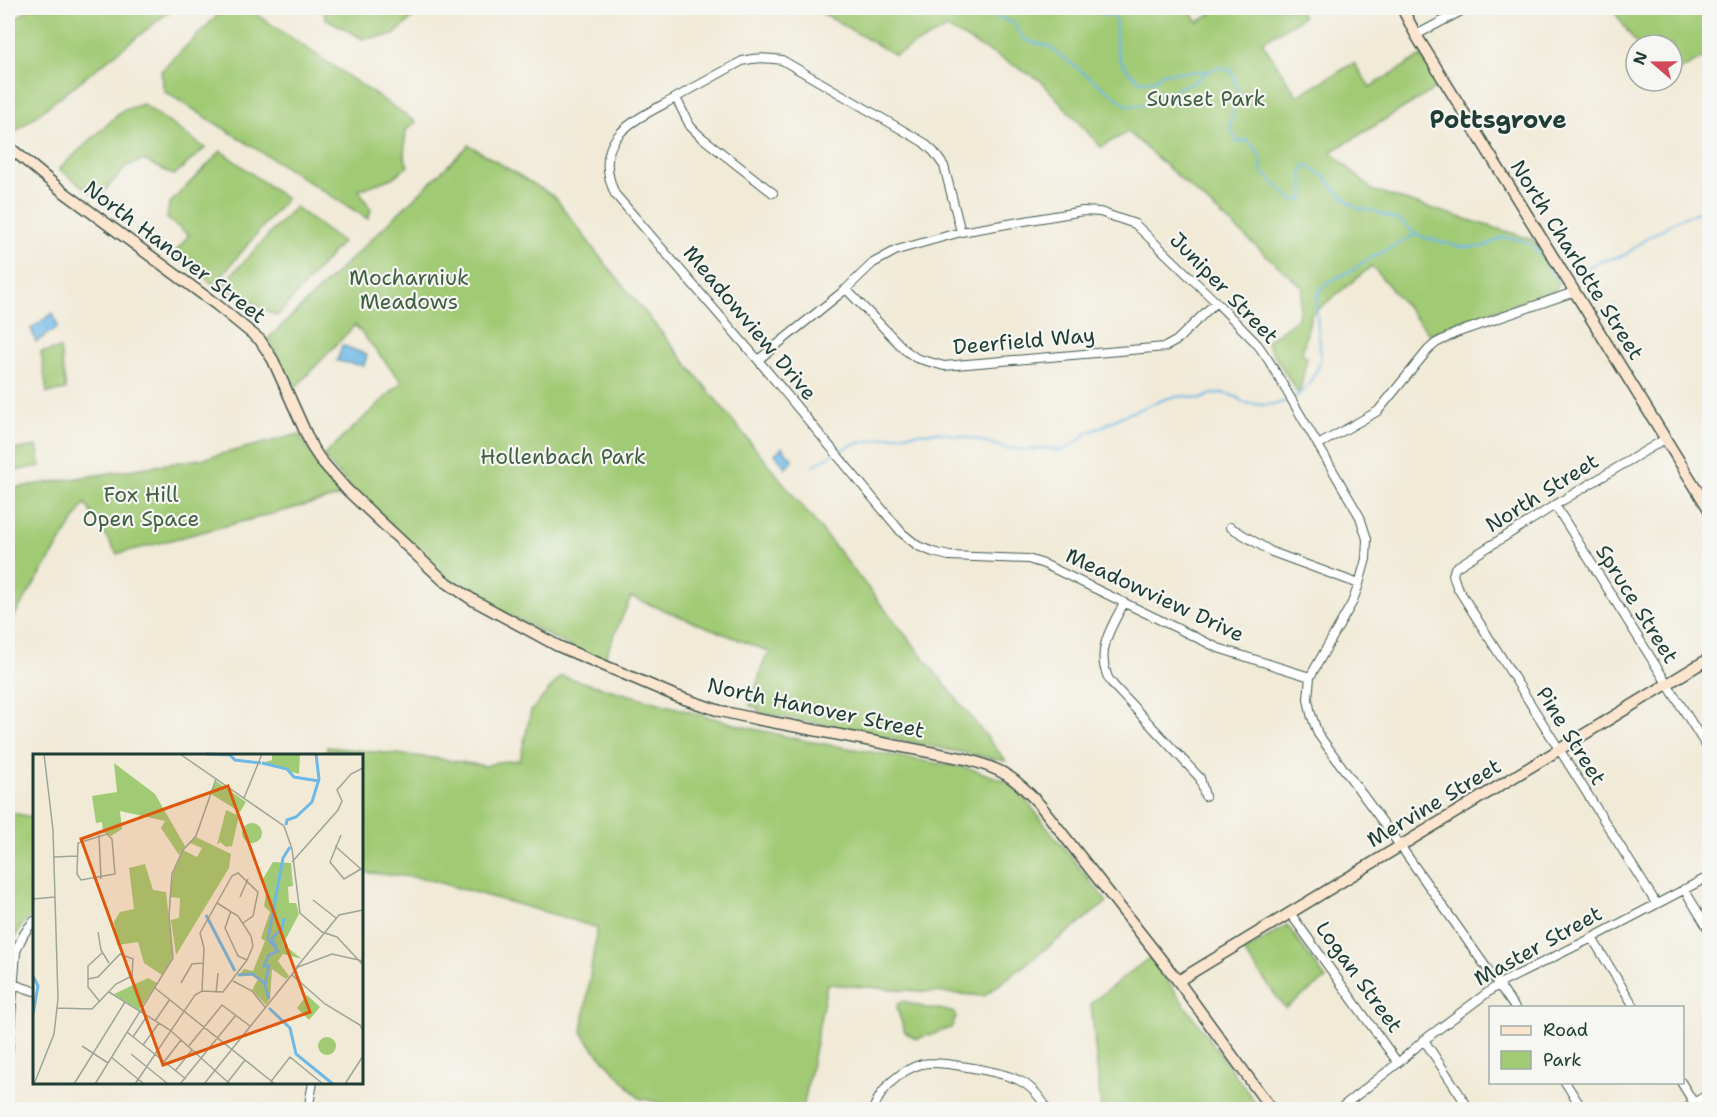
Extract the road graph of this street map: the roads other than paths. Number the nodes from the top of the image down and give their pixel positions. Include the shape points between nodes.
1 (1402, 8) edge
2 (1467, 8) edge
3 (1416, 35) junction
4 (676, 98) junction
5 (8, 146) edge
6 (773, 193) dead end
7 (961, 232) junction
8 (846, 289) junction
9 (1574, 292) junction
10 (1216, 302) junction
11 (758, 360) junction
12 (1665, 439) junction
13 (1318, 445) junction
14 (1555, 505) junction
15 (1710, 511) edge
16 (1230, 527) dead end
17 (1359, 584) junction
18 (1457, 586) joint
19 (1124, 603) junction
20 (1710, 658) edge
21 (1310, 677) junction
22 (1666, 685) junction
23 (1559, 750) junction
24 (1710, 752) edge
25 (1205, 796) dead end
26 (1401, 847) junction
27 (1710, 876) edge
28 (1684, 889) junction
29 (1656, 903) junction
30 (1290, 913) junction
31 (33, 922) edge
32 (1710, 932) edge
33 (1592, 938) junction
34 (1178, 981) junction
35 (14, 984) junction
36 (1499, 984) junction
37 (33, 991) edge
38 (1514, 1006) edge
39 (1634, 1006) edge
40 (1424, 1040) junction
41 (8, 1056) edge
42 (1398, 1063) junction
43 (313, 1084) edge
44 (1566, 1084) edge
45 (1682, 1084) edge
46 (1710, 1093) edge
47 (1348, 1102) junction
48 (1694, 1102) junction
49 (308, 1110) edge
50 (873, 1110) edge
51 (1047, 1110) edge
52 (1272, 1110) edge
53 (1338, 1110) edge
54 (1353, 1110) edge
55 (1470, 1110) edge
56 (1583, 1110) edge
57 (1683, 1110) edge

1 - 3 street, North Charlotte Street
2 - 3 street
3 - 9 street, North Charlotte Street
4 - 6 street via 690,126 700,136
4 - 7 street, Meadowview Drive via 752,58 782,60 934,152 944,166
4 - 11 street, Meadowview Drive via 638,117 622,130 610,149 610,183 615,194
5 - 34 street, North Hanover Street via 260,340 320,459 347,490 456,590 558,646 720,711 966,759 1002,771 1040,805
7 - 8 street, Juniper Street via 897,250 873,263
7 - 10 street, Juniper Street via 1067,213 1100,212 1136,224
8 - 10 street, Deerfield Way via 905,350 916,358 944,366 1165,347
8 - 11 street, Juniper Street
9 - 12 street, North Charlotte Street
9 - 13 street via 1436,343 1378,411
10 - 13 street, Juniper Street via 1258,345
11 - 19 street, Meadowview Drive via 902,533 918,546 949,556 1028,559
12 - 14 street, North Street
12 - 15 street, North Charlotte Street
13 - 17 street, Juniper Street via 1360,517 1367,539
14 - 18 street, North Street via 1455,568
14 - 22 street, Spruce Street
16 - 17 street via 1272,552
17 - 21 street, Juniper Street
18 - 23 street, Pine Street
19 - 21 street, Meadowview Drive via 1218,648
19 - 25 street via 1103,650 1107,675 1200,778
20 - 22 street, Mervine Street
21 - 26 street, Juniper Street via 1308,699 1318,734
22 - 23 street, Mervine Street
22 - 24 street, Spruce Street
23 - 26 street, Mervine Street
23 - 29 street, Pine Street
26 - 30 street, Mervine Street
26 - 36 street, Juniper Street
27 - 28 street, Master Street
28 - 29 street, Master Street
28 - 32 street
29 - 33 street, Master Street
30 - 34 street, Mervine Street
30 - 42 street, Logan Street
31 - 35 street via 16,952
33 - 36 street, Master Street
33 - 39 street
34 - 52 street, North Hanover Street
35 - 37 street
35 - 41 street
36 - 38 street, Juniper Street
36 - 40 street, Master Street
40 - 42 street, Master Street
40 - 55 street, Logan Street
42 - 47 street, Master Street
43 - 49 street
44 - 56 street
45 - 48 street
46 - 48 street
47 - 53 street, Master Street
47 - 54 street
48 - 57 street
50 - 51 street via 896,1077 920,1065 940,1062 1007,1075 1039,1097

